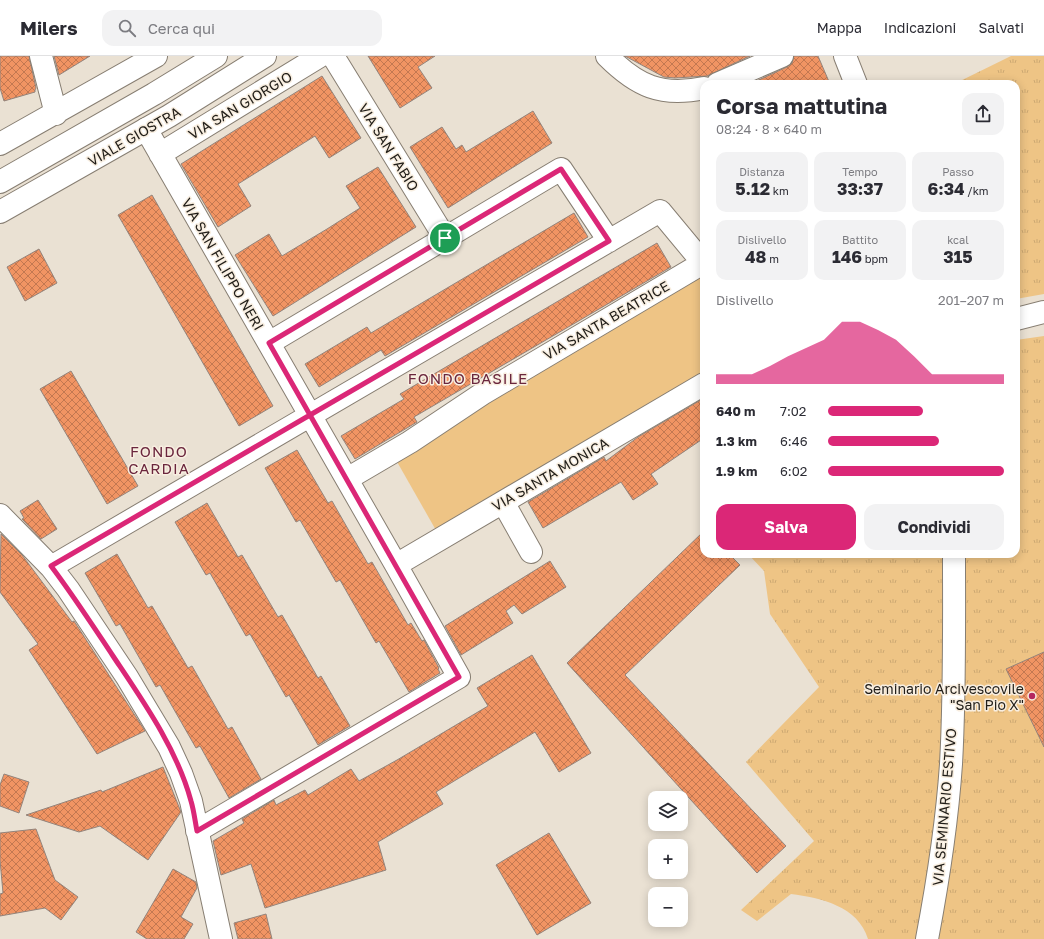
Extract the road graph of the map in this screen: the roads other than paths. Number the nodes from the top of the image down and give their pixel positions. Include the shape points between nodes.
1 (41, 56) edge
2 (156, 56) edge
3 (216, 56) edge
4 (265, 56) edge
5 (320, 56) edge
6 (333, 56) edge
7 (606, 56) edge
8 (782, 56) edge
9 (845, 56) edge
10 (726, 80) edge
11 (854, 80) edge
12 (700, 89) edge
13 (56, 114) junction
14 (146, 129) junction
15 (0, 144) edge
16 (160, 154) junction
17 (0, 182) edge
18 (0, 212) edge
19 (445, 238) junction
20 (609, 241) junction
21 (700, 259) edge
22 (700, 266) edge
23 (1044, 312) edge
24 (1020, 318) edge
25 (269, 343) junction
26 (700, 386) edge
27 (310, 415) junction
28 (347, 479) junction
29 (503, 502) junction
30 (0, 515) edge
31 (531, 552) dead end
32 (954, 558) edge
33 (396, 565) junction
34 (51, 566) junction
35 (197, 831) junction
36 (221, 939) edge
37 (927, 939) edge

1 - 13 street
2 - 13 street
3 - 17 street, VIALE GIOSTRA
4 - 14 street, VIALE GIOSTRA
5 - 16 street, VIA SAN GIORGIO
6 - 19 street, VIA SAN FABIO
7 - 12 street via 631,78 656,90 673,92
8 - 10 street
9 - 11 street
13 - 15 street
14 - 16 street, VIA SAN FILIPPO NERI
14 - 18 street, VIALE GIOSTRA
16 - 25 street, VIA SAN FILIPPO NERI
19 - 20 street via 561,169
19 - 25 street
20 - 21 street via 660,211
20 - 27 street
22 - 28 street, VIA SANTA BEATRICE via 482,394 410,442
23 - 24 street
25 - 27 street, VIA SAN FILIPPO NERI
26 - 29 street, VIA SANTA MONICA
27 - 28 street, VIA SAN FILIPPO NERI
27 - 34 street
28 - 33 street, VIA SAN FILIPPO NERI
29 - 31 street
29 - 33 street, VIA SANTA MONICA
30 - 34 street
32 - 37 street, VIA SEMINARIO ESTIVO via 951,764 939,877
33 - 35 street, VIA SAN FILIPPO NERI via 459,677
34 - 35 street via 86,614 169,747 191,800
35 - 36 street

